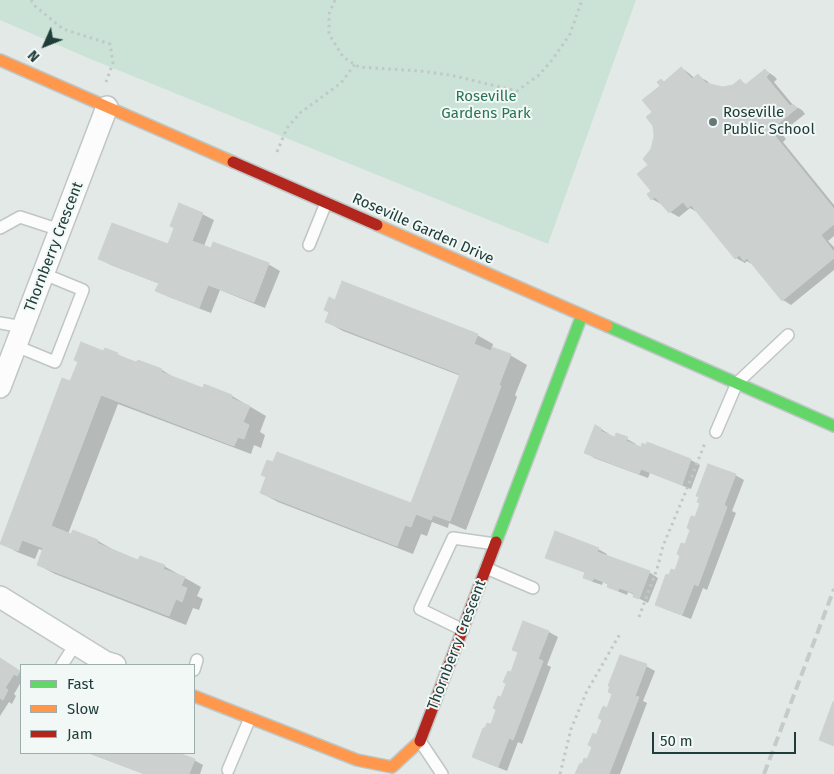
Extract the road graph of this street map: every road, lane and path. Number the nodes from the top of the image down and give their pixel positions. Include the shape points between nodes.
1 (31, 0) edge
2 (335, 0) edge
3 (582, 0) edge
4 (0, 60) edge
5 (355, 64) junction
6 (108, 77) dead end
7 (107, 107) junction
8 (276, 152) dead end
9 (326, 203) junction
10 (0, 228) edge
11 (60, 230) junction
12 (309, 245) dead end
13 (44, 274) junction
14 (582, 315) junction
15 (0, 323) edge
16 (788, 335) dead end
17 (20, 337) junction
18 (736, 383) junction
19 (0, 387) edge
20 (834, 426) edge
21 (716, 432) dead end
22 (705, 442) dead end
23 (495, 544) junction
24 (486, 568) junction
25 (533, 588) dead end
26 (0, 597) edge
27 (638, 617) dead end
28 (463, 630) junction
29 (620, 632) dead end
30 (76, 643) junction
31 (63, 664) edge
32 (112, 664) edge
33 (195, 696) edge
34 (250, 718) junction
35 (420, 742) junction
36 (398, 761) junction
37 (228, 770) dead end
38 (404, 774) edge
39 (442, 774) edge
40 (560, 774) edge

1 - 6 path via 63,29 110,44 113,63
2 - 5 path via 329,14 329,34 343,57
3 - 5 path via 570,34 557,53 539,75 517,91 450,75
4 - 7 street, Roseville Garden Drive
5 - 8 path via 341,83 300,113 287,128
7 - 9 street, Roseville Garden Drive
7 - 11 street, Thornberry Crescent
9 - 12 lane
9 - 14 street, Roseville Garden Drive
10 - 11 lane via 20,217
11 - 13 street, Thornberry Crescent
13 - 17 street, Thornberry Crescent
13 - 17 lane via 83,290 55,362
14 - 18 street, Roseville Garden Drive
14 - 23 street, Thornberry Crescent
15 - 17 lane
16 - 18 lane
17 - 19 street, Thornberry Crescent
18 - 20 street, Roseville Garden Drive
18 - 21 lane
22 - 27 path
23 - 24 street, Thornberry Crescent
23 - 28 lane via 453,538 420,610
24 - 25 lane
24 - 28 street, Thornberry Crescent
26 - 30 street
28 - 35 street, Thornberry Crescent
29 - 40 path via 586,694
30 - 31 lane
30 - 32 street
33 - 34 street
34 - 36 street via 357,760 392,767
34 - 37 lane
35 - 36 street, Thornberry Crescent
35 - 39 lane
36 - 38 lane

